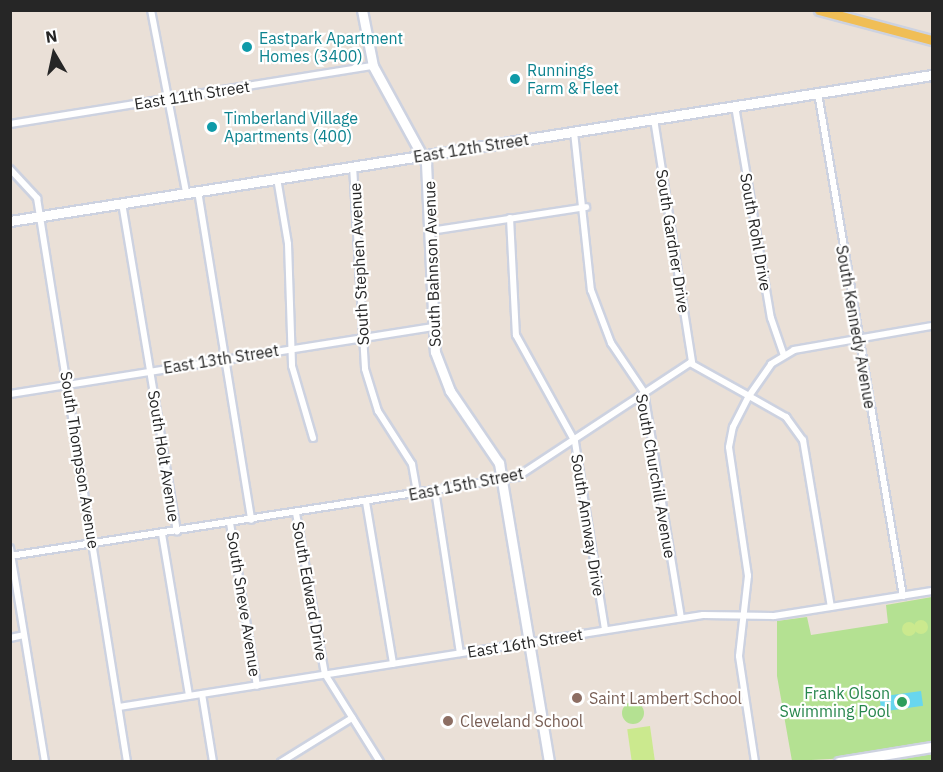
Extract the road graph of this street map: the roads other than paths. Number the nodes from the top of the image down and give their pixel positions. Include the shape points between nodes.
1 (151, 10) edge
2 (362, 10) edge
3 (819, 10) edge
4 (933, 40) edge
5 (373, 66) junction
6 (933, 75) edge
7 (818, 93) junction
8 (167, 99) junction
9 (735, 106) junction
10 (654, 119) junction
11 (10, 124) edge
12 (574, 132) junction
13 (423, 155) junction
14 (353, 166) junction
15 (10, 169) edge
16 (277, 178) junction
17 (198, 190) junction
18 (186, 192) junction
19 (122, 203) junction
20 (586, 207) junction
21 (40, 216) junction
22 (510, 218) junction
23 (10, 221) edge
24 (430, 231) junction
25 (933, 326) edge
26 (432, 327) junction
27 (361, 338) junction
28 (856, 338) junction
29 (290, 348) junction
30 (784, 355) junction
31 (225, 359) junction
32 (692, 363) junction
33 (151, 370) junction
34 (68, 384) junction
35 (644, 392) junction
36 (10, 394) edge
37 (749, 396) junction
38 (313, 438) dead end
39 (575, 442) junction
40 (503, 479) junction
41 (435, 490) junction
42 (417, 493) junction
43 (366, 502) junction
44 (296, 513) junction
45 (251, 520) junction
46 (230, 523) junction
47 (177, 531) junction
48 (162, 534) junction
49 (94, 544) junction
50 (10, 548) edge
51 (11, 556) edge
52 (933, 591) edge
53 (903, 596) junction
54 (831, 607) junction
55 (743, 614) junction
56 (681, 618) junction
57 (605, 630) junction
58 (24, 635) junction
59 (10, 638) edge
60 (529, 642) junction
61 (460, 653) junction
62 (393, 664) junction
63 (325, 674) junction
64 (257, 686) junction
65 (202, 694) junction
66 (189, 696) junction
67 (119, 707) junction
68 (352, 718) junction
69 (933, 747) edge
70 (869, 759) edge
71 (45, 762) edge
72 (128, 762) edge
73 (213, 762) edge
74 (281, 762) edge
75 (380, 762) edge
76 (549, 762) edge
77 (755, 762) edge
78 (839, 762) edge

1 - 8 street
2 - 5 street, South Bahnson Avenue
3 - 4 main road
5 - 8 street, East 11th Street
5 - 13 street, South Bahnson Avenue
6 - 7 street, East 12th Street
7 - 9 street, East 12th Street
7 - 28 street, South Kennedy Avenue
8 - 11 street, East 11th Street
8 - 18 street
9 - 10 street, East 12th Street
9 - 30 street, South Rohl Drive via 771,318
10 - 12 street, East 12th Street
10 - 32 street, South Gardner Drive
12 - 13 street, East 12th Street
12 - 20 street, South Churchill Avenue
13 - 14 street, East 12th Street
13 - 24 street, South Bahnson Avenue
14 - 16 street, East 12th Street
14 - 27 street, South Stephen Avenue via 360,217
15 - 21 street, South Thompson Avenue via 34,191
16 - 17 street, East 12th Street
16 - 29 street via 288,244
17 - 18 street, East 12th Street
17 - 31 street, South Sneve Avenue
18 - 19 street, East 12th Street
19 - 21 street, East 12th Street
19 - 33 street, South Holt Avenue
20 - 22 street
20 - 35 street, South Churchill Avenue via 595,306 611,344
21 - 23 street, East 12th Street
21 - 34 street, South Thompson Avenue
22 - 24 street
22 - 39 street, South Annway Drive via 516,335
24 - 26 street, South Bahnson Avenue
25 - 28 street
26 - 27 street, East 13th Street
26 - 40 street, South Bahnson Avenue via 442,376 493,450
27 - 29 street, East 13th Street
27 - 42 street, South Stephen Avenue via 369,385 412,464
28 - 30 street
28 - 53 street, South Kennedy Avenue via 881,444
29 - 31 street, East 13th Street
29 - 38 street
30 - 37 street via 765,370
31 - 33 street, East 13th Street
31 - 45 street, South Sneve Avenue
32 - 35 street, East 15th Street
32 - 37 street
33 - 34 street, East 13th Street
33 - 47 street, South Holt Avenue
34 - 36 street, East 13th Street
34 - 49 street, South Thompson Avenue
35 - 39 street, East 15th Street
35 - 56 street, South Churchill Avenue
37 - 54 street via 786,417 803,440
37 - 55 street via 732,427 729,447 748,576
39 - 40 street, East 15th Street via 539,467
39 - 57 street, South Annway Drive
40 - 41 street, East 15th Street
40 - 60 street, South Bahnson Avenue
41 - 42 street, East 15th Street
41 - 61 street
42 - 43 street, East 15th Street
43 - 44 street, East 15th Street
43 - 62 street
44 - 45 street, East 15th Street
44 - 63 street, South Edward Drive
45 - 46 street, East 15th Street
46 - 47 street, East 15th Street
46 - 64 street, South Sneve Avenue
47 - 48 street, East 15th Street
48 - 49 street, East 15th Street
48 - 66 street, South Holt Avenue
49 - 51 street, East 15th Street
49 - 67 street, South Thompson Avenue
50 - 51 street
51 - 58 street
52 - 53 street, East 16th Street
53 - 54 street, East 16th Street
54 - 55 street, East 16th Street via 774,616
55 - 56 street, East 16th Street
55 - 77 street via 739,656
56 - 57 street, East 16th Street
57 - 60 street, East 16th Street
58 - 59 street
58 - 71 street
60 - 61 street, East 16th Street
60 - 76 street, South Bahnson Avenue
61 - 62 street, East 16th Street
62 - 63 street, East 16th Street
63 - 64 street, East 16th Street
63 - 68 street, South Edward Drive
64 - 65 street, East 16th Street
65 - 66 street, East 16th Street
65 - 73 street
66 - 67 street, East 16th Street
67 - 72 street, South Thompson Avenue
68 - 74 street
68 - 75 street, South Edward Drive
69 - 70 street
70 - 78 street

